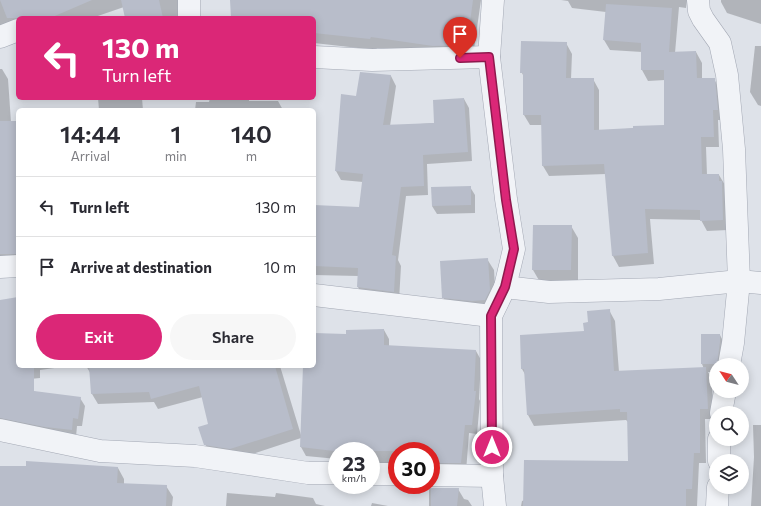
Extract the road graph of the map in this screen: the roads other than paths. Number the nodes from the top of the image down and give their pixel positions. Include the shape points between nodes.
1 (189, 0) edge
2 (493, 0) edge
3 (698, 0) edge
4 (189, 16) edge
5 (16, 31) edge
6 (0, 37) edge
7 (316, 57) edge
8 (489, 57) junction
9 (0, 266) edge
10 (16, 266) edge
11 (739, 281) junction
12 (761, 283) edge
13 (505, 287) junction
14 (316, 295) edge
15 (491, 316) junction
16 (730, 358) edge
17 (0, 430) edge
18 (328, 473) edge
19 (440, 475) edge
20 (492, 476) junction
21 (718, 494) edge
22 (495, 506) edge
23 (717, 506) edge

1 - 4 street
2 - 8 street
3 - 11 street via 703,19 720,43 727,75 734,149
5 - 6 street
7 - 8 street via 372,60
8 - 13 street via 514,249
9 - 10 street
11 - 12 street
11 - 13 street via 659,289 549,292
11 - 16 street
13 - 15 street
14 - 15 street
15 - 20 street
17 - 18 street via 100,451 195,456 308,473
19 - 20 street
20 - 22 street
21 - 23 street

